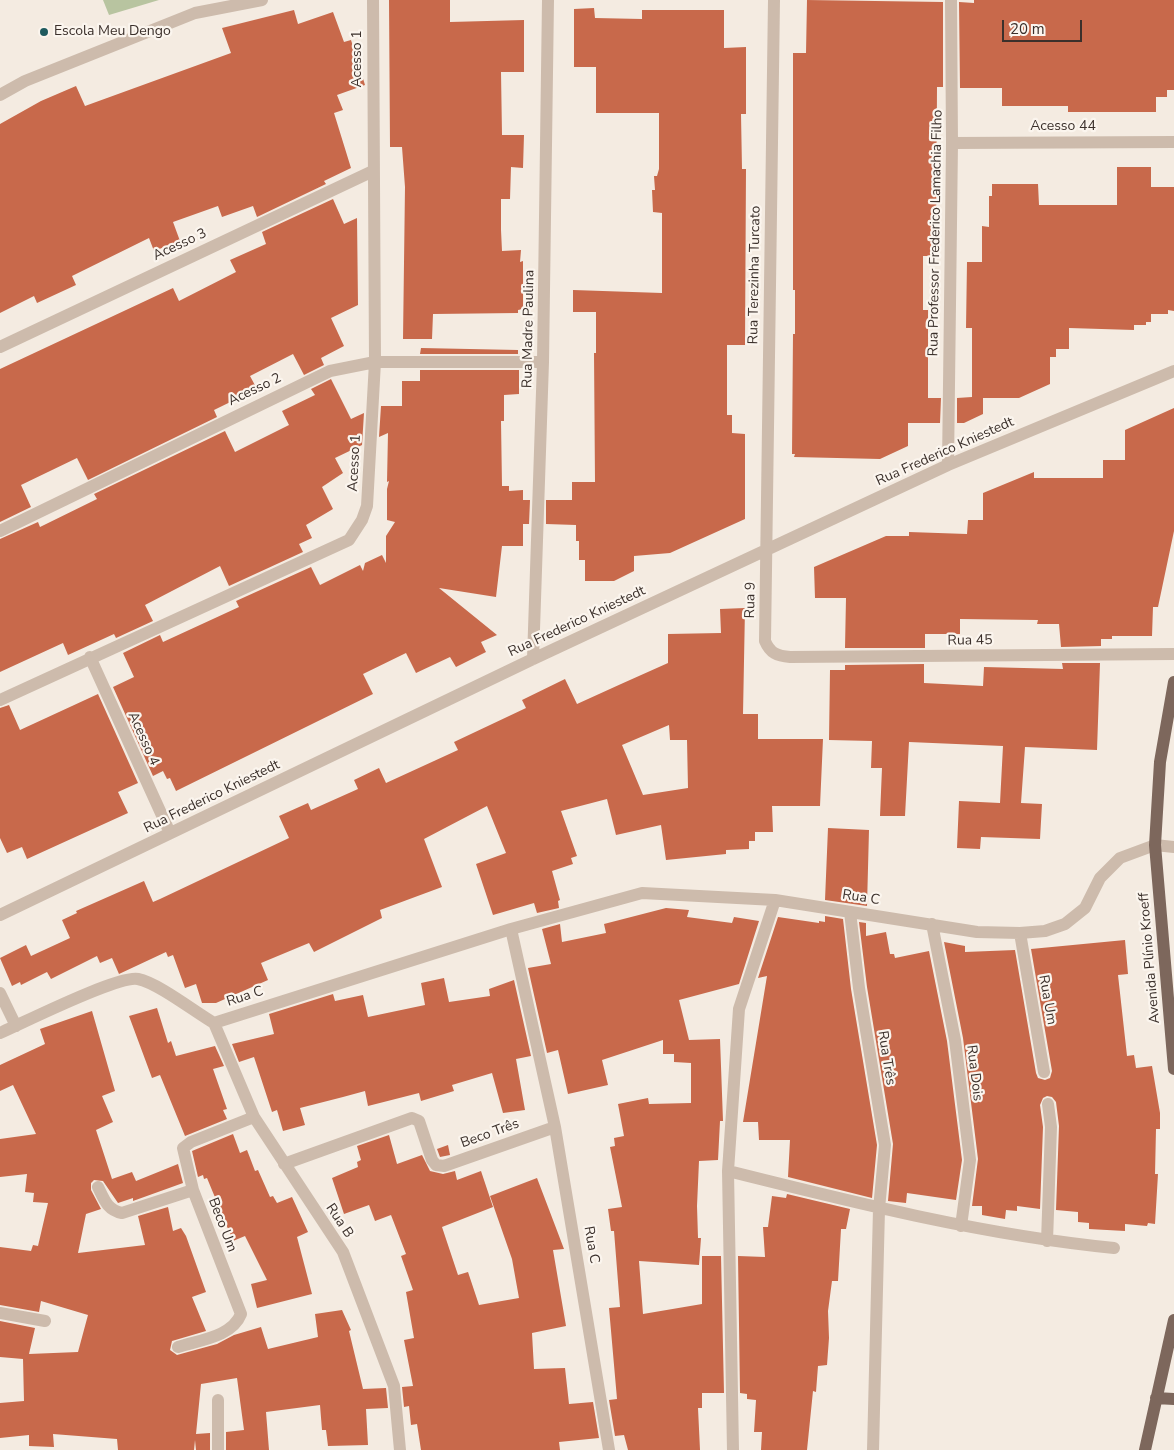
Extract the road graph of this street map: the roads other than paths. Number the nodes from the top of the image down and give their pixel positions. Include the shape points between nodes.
1 (262, 0) edge
2 (373, 0) edge
3 (548, 0) edge
4 (774, 0) edge
5 (951, 0) edge
6 (0, 95) edge
7 (1174, 142) edge
8 (952, 143) junction
9 (373, 171) junction
10 (0, 347) edge
11 (375, 362) junction
12 (544, 362) junction
13 (1174, 371) edge
14 (948, 465) junction
15 (0, 531) edge
16 (766, 550) junction
17 (768, 649) joint
18 (1174, 654) edge
19 (90, 657) junction
20 (533, 658) junction
21 (1174, 682) edge
22 (0, 700) edge
23 (170, 834) junction
24 (1155, 845) junction
25 (1174, 848) edge
26 (775, 900) junction
27 (850, 912) junction
28 (0, 915) edge
29 (932, 924) junction
30 (511, 929) junction
31 (1020, 933) junction
32 (0, 993) edge
33 (214, 1023) junction
34 (16, 1026) junction
35 (0, 1033) edge
36 (1174, 1069) edge
37 (1044, 1072) dead end
38 (1048, 1104) dead end
39 (254, 1117) junction
40 (555, 1127) junction
41 (284, 1164) junction
42 (728, 1171) junction
43 (98, 1187) dead end
44 (192, 1190) junction
45 (879, 1209) junction
46 (961, 1226) junction
47 (1047, 1241) junction
48 (1114, 1248) dead end
49 (0, 1313) edge
50 (1174, 1320) edge
51 (45, 1321) dead end
52 (178, 1347) dead end
53 (1156, 1398) junction
54 (1174, 1399) edge
55 (218, 1400) dead end
56 (218, 1450) edge
57 (400, 1450) edge
58 (609, 1450) edge
59 (733, 1450) edge
60 (873, 1450) edge
61 (1145, 1450) edge

1 - 6 street via 195,13 25,81
2 - 9 street, Acesso 1
3 - 12 street, Rua Madre Paulina
4 - 16 street, Rua Terezinha Turcato
5 - 8 street, Rua Professor Frederico Lamachia Filho
7 - 8 street, Acesso 44
8 - 14 street, Rua Professor Frederico Lamachia Filho
9 - 10 street, Acesso 3
9 - 11 street, Acesso 1
11 - 12 street, Acesso 2
11 - 15 street, Acesso 2 via 330,370
11 - 19 street, Acesso 1 via 367,506 349,540
12 - 20 street, Rua Madre Paulina
13 - 14 street, Rua Frederico Kniestedt
14 - 16 street, Rua Frederico Kniestedt
16 - 17 street, Rua 9 via 765,641
16 - 20 street, Rua Frederico Kniestedt
17 - 18 street, Rua 45 via 777,656 790,657
19 - 22 street, Acesso 1
19 - 23 street, Acesso 4
20 - 23 street, Rua Frederico Kniestedt
21 - 24 main road, Avenida Plínio Kroeff via 1160,762
23 - 28 street, Rua Frederico Kniestedt
24 - 25 street, Rua C
24 - 31 street, Rua C via 1120,858 1100,878 1085,908 1065,924
24 - 36 main road, Avenida Plínio Kroeff
26 - 27 street, Rua C
26 - 30 street, Rua C via 642,893
26 - 42 street via 738,1009
27 - 29 street, Rua C
27 - 45 street, Rua Três via 885,1145
29 - 31 street, Rua C via 978,932
29 - 46 street, Rua Dois via 955,1040 970,1160
30 - 33 street, Rua C
30 - 40 street, Rua C
31 - 37 street, Rua Um
32 - 34 street
33 - 34 street, Rua C via 137,979 122,981
33 - 39 street, Rua B
34 - 35 street, Rua C
38 - 47 street via 1051,1127
39 - 41 street, Rua B
39 - 44 street, Beco Um via 191,1142 184,1148
40 - 41 street, Beco Três via 444,1166 436,1165 432,1160 419,1120 412,1118
40 - 58 street, Rua C
41 - 57 street, Rua B via 343,1252 394,1386
42 - 45 street
42 - 59 street
43 - 44 street via 106,1204 113,1211 122,1213
44 - 52 street, Beco Um via 241,1314 230,1330
45 - 46 street
45 - 60 street, Rua Três
46 - 47 street
47 - 48 street
49 - 51 street
50 - 53 main road
53 - 54 main road
53 - 61 main road
55 - 56 street

